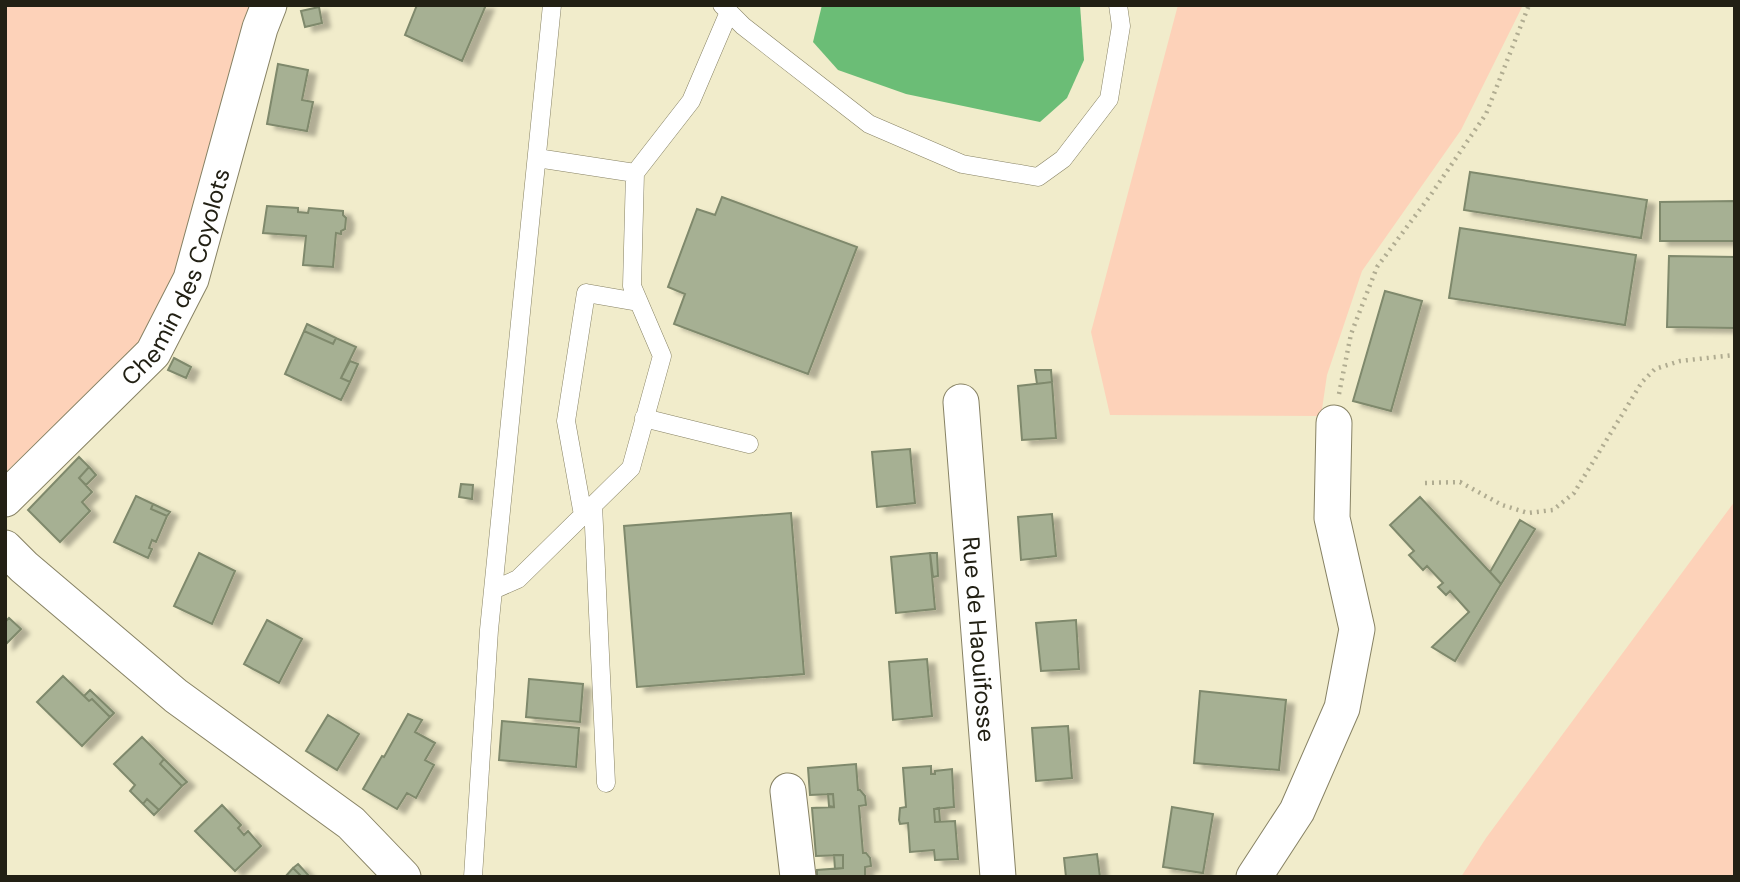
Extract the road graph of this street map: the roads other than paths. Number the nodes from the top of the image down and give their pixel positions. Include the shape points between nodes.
1 (269, 5) edge
2 (552, 5) edge
3 (1118, 5) edge
4 (725, 9) edge
5 (537, 158) junction
6 (635, 173) junction
7 (638, 302) junction
8 (961, 402) dead end
9 (644, 418) junction
10 (1334, 423) road end
11 (749, 443) dead end
12 (5, 499) edge
13 (588, 510) junction
14 (5, 548) edge
15 (493, 590) junction
16 (606, 783) dead end
17 (788, 791) dead end
18 (404, 877) edge
19 (472, 877) edge
20 (798, 877) edge
21 (998, 877) edge
22 (1254, 877) edge

1 - 12 street, Chemin des Coyolots via 191,279 153,353
2 - 5 lane
3 - 4 lane via 1121,26 1109,99 1063,159 1038,177 962,164 869,124
4 - 6 lane via 691,101
5 - 6 lane
5 - 15 lane
6 - 7 lane via 632,286
7 - 9 lane via 662,356
7 - 13 lane via 586,293 566,421
8 - 21 street, Rue de Haouifosse
9 - 11 lane
9 - 13 lane via 631,468
10 - 22 street via 1332,518 1357,629 1342,708 1297,811
13 - 15 lane via 518,579
13 - 16 lane
14 - 18 street via 176,696 351,823
15 - 19 lane
17 - 20 street

